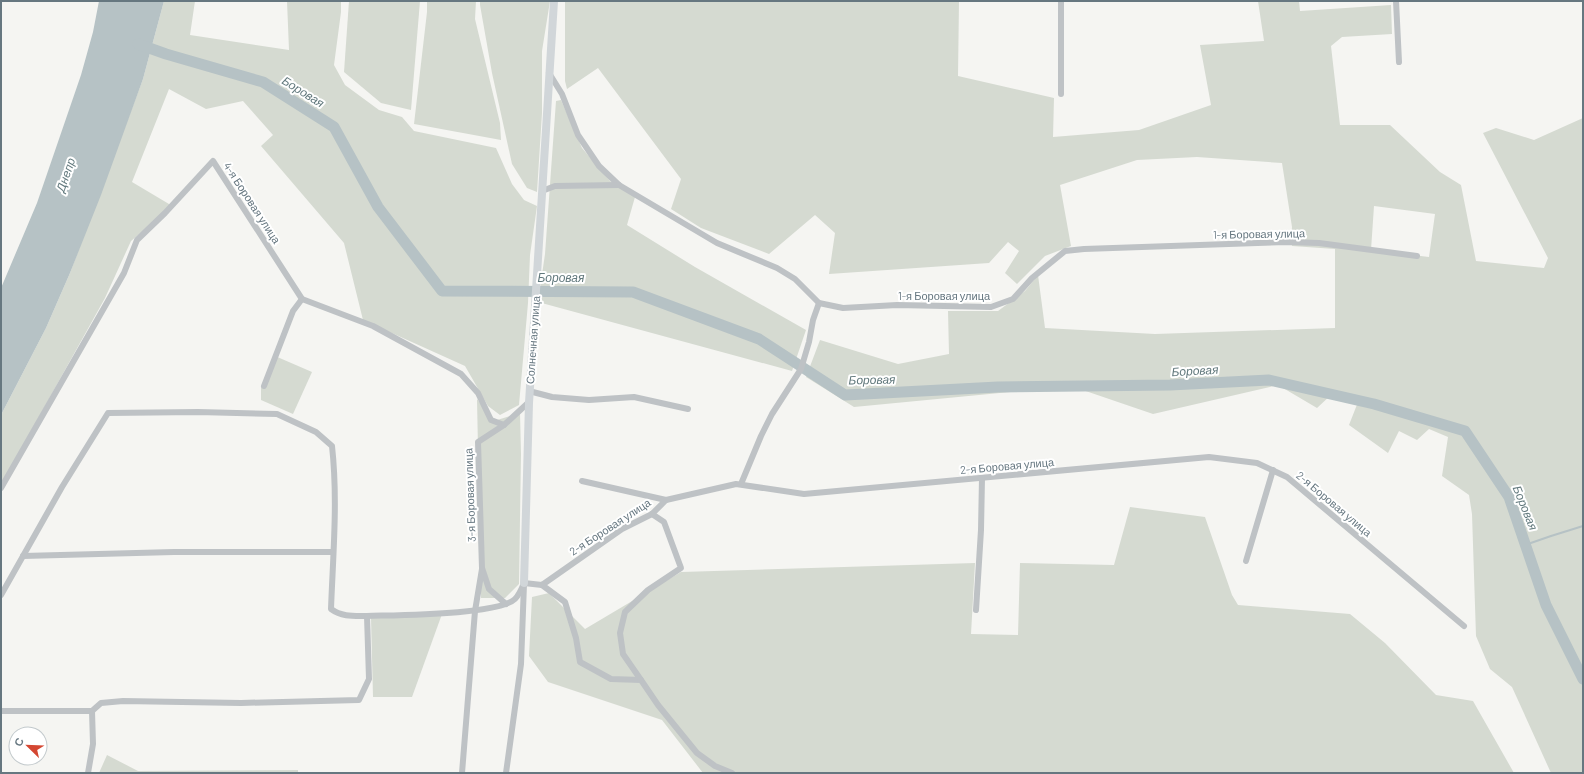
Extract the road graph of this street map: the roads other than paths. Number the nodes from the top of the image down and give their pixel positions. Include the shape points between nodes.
1 (554, 1) edge
2 (1061, 1) edge
3 (1396, 1) edge
4 (1399, 62) dead end
5 (549, 71) junction
6 (1061, 94) dead end
7 (620, 185) junction
8 (542, 191) junction
9 (1417, 256) dead end
10 (302, 299) junction
11 (819, 303) junction
12 (264, 386) dead end
13 (529, 391) junction
14 (529, 402) junction
15 (688, 409) dead end
16 (504, 425) junction
17 (1273, 470) junction
18 (982, 478) junction
19 (582, 481) dead end
20 (741, 484) junction
21 (1, 488) edge
22 (666, 500) junction
23 (652, 514) junction
24 (334, 552) junction
25 (23, 556) junction
26 (1246, 561) dead end
27 (482, 568) junction
28 (524, 583) junction
29 (542, 585) junction
30 (1, 595) edge
31 (506, 604) junction
32 (976, 610) dead end
33 (475, 611) junction
34 (367, 616) junction
35 (1464, 626) dead end
36 (641, 680) junction
37 (1, 711) edge
38 (92, 711) junction
39 (88, 773) edge
40 (462, 773) edge
41 (506, 773) edge
42 (732, 773) edge

1 - 5 street, Солнечная улица
2 - 6 street
3 - 4 street
5 - 7 street via 562,94 578,135 599,166
5 - 8 street, Солнечная улица
7 - 8 street via 555,186
7 - 11 street via 716,243 777,268 795,279
8 - 13 street, Солнечная улица
9 - 11 street, 1-я Боровая улица via 1319,243 1286,242 1084,249 1065,251 1032,278 1013,299 991,307 897,305 843,308
10 - 12 street via 293,311
10 - 16 street via 373,326 461,374 478,393 491,420
10 - 21 street, 4-я Боровая улица via 212,161 137,240 124,273
11 - 20 street via 801,369 772,414
13 - 14 street, Солнечная улица
13 - 15 street via 552,397 589,400 634,397
14 - 16 street, 3-я Боровая улица
14 - 28 street, Солнечная улица
16 - 27 street, 3-я Боровая улица via 478,442
17 - 18 street, 2-я Боровая улица via 1257,462 1209,457
17 - 26 street
17 - 35 street, 2-я Боровая улица via 1286,477
18 - 20 street, 2-я Боровая улица via 804,494
18 - 32 street
19 - 22 street
20 - 22 street, 2-я Боровая улица
22 - 23 street, 2-я Боровая улица
23 - 29 street, 2-я Боровая улица via 622,529
23 - 36 street via 664,522 681,568 648,590 625,612 620,633 623,654
24 - 25 street via 174,552
24 - 25 street via 332,446 316,432 277,414 183,412 108,413
24 - 34 street via 331,609 338,614
25 - 30 street
27 - 31 street, 3-я Боровая улица via 489,589
27 - 33 street
28 - 29 street
28 - 31 street via 515,599
28 - 41 street via 521,664
29 - 36 street via 565,602 580,662 611,679
31 - 33 street
33 - 34 street
33 - 40 street
34 - 38 street via 369,679 359,700 242,703 123,701 101,703
36 - 42 street via 696,753 715,766
37 - 38 street
38 - 39 street via 93,744

